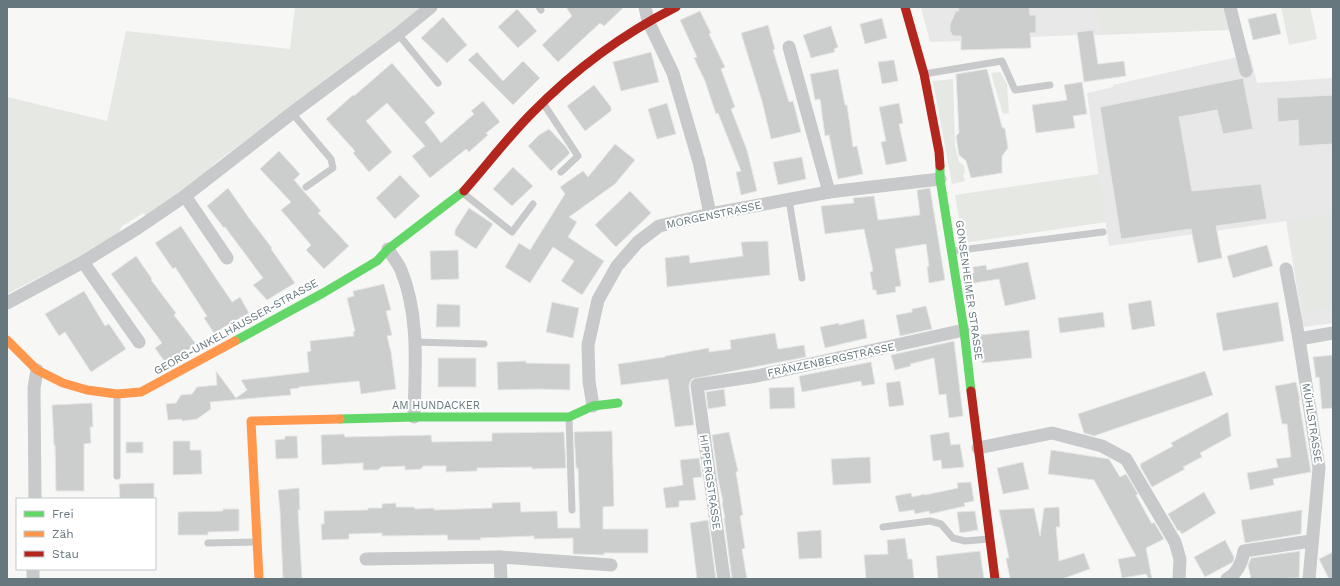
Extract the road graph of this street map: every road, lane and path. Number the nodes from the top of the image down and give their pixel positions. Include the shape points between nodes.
1 (431, 7) edge
2 (645, 7) edge
3 (676, 7) edge
4 (905, 7) edge
5 (1230, 7) edge
6 (648, 21) junction
7 (398, 34) junction
8 (789, 47) dead end
9 (1246, 71) dead end
10 (924, 74) junction
11 (438, 83) dead end
12 (1050, 85) dead end
13 (543, 102) junction
14 (292, 113) junction
15 (561, 172) dead end
16 (940, 179) junction
17 (306, 187) dead end
18 (829, 192) junction
19 (462, 193) junction
20 (185, 196) junction
21 (789, 200) junction
22 (533, 204) dead end
23 (710, 214) junction
24 (1103, 232) dead end
25 (388, 249) junction
26 (952, 251) junction
27 (227, 258) dead end
28 (83, 262) junction
29 (1286, 269) dead end
30 (802, 278) dead end
31 (7, 304) edge
32 (964, 330) junction
33 (1333, 333) edge
34 (1299, 339) junction
35 (7, 340) edge
36 (139, 342) dead end
37 (415, 342) junction
38 (484, 344) dead end
39 (38, 370) junction
40 (697, 385) joint
41 (117, 394) junction
42 (618, 403) dead end
43 (593, 406) junction
44 (414, 417) junction
45 (569, 417) junction
46 (978, 448) junction
47 (117, 476) dead end
48 (35, 498) edge
49 (572, 510) dead end
50 (883, 527) dead end
51 (990, 539) junction
52 (1311, 541) junction
53 (257, 542) junction
54 (208, 543) dead end
55 (500, 557) junction
56 (366, 558) dead end
57 (611, 565) dead end
58 (259, 579) edge
59 (501, 579) edge
60 (724, 579) edge
61 (995, 579) edge
62 (1178, 579) edge
63 (1227, 579) edge
64 (1309, 579) edge

1 - 7 street
2 - 6 street
3 - 6 street, GEORG-UNKELHÄUSSER-STRASSE
4 - 10 street, GONSENHEIMER STRASSE
5 - 9 street
6 - 13 street, GEORG-UNKELHÄUSSER-STRASSE via 579,69
6 - 23 street via 673,73 699,162
7 - 11 lane
7 - 14 street
8 - 18 street
10 - 12 lane via 1002,61 1015,90
10 - 16 street, GONSENHEIMER STRASSE via 939,152
13 - 15 lane via 578,156
13 - 19 street, GEORG-UNKELHÄUSSER-STRASSE
14 - 17 lane via 331,159 333,168
14 - 20 street
16 - 18 street, MORGENSTRASSE
16 - 26 street, GONSENHEIMER STRASSE
18 - 21 street, MORGENSTRASSE
19 - 22 lane via 512,232
19 - 25 street, GEORG-UNKELHÄUSSER-STRASSE
20 - 27 street
20 - 28 street
21 - 23 street, MORGENSTRASSE
21 - 30 lane
23 - 43 street, MORGENSTRASSE via 659,226 638,242 618,266 598,300 588,345
24 - 26 lane
25 - 37 street via 401,270 411,303
25 - 41 street, GEORG-UNKELHÄUSSER-STRASSE via 377,261 323,293 151,387 141,392
26 - 32 street, GONSENHEIMER STRASSE
28 - 31 street
28 - 36 street
29 - 34 street, MÜHLSTRASSE
32 - 40 street, FRÄNZENBERGSTRASSE via 757,376
32 - 46 street, GONSENHEIMER STRASSE
33 - 34 street
34 - 52 street, MÜHLSTRASSE via 1319,468
35 - 39 street, GEORG-UNKELHÄUSSER-STRASSE
37 - 38 lane
37 - 44 street
39 - 41 street, GEORG-UNKELHÄUSSER-STRASSE via 69,385
39 - 48 street via 34,388
40 - 60 street, HIPPERGSTRASSE
41 - 47 lane
42 - 43 street, AM HUNDACKER
43 - 45 street, AM HUNDACKER
44 - 45 street, AM HUNDACKER
44 - 53 street, AM HUNDACKER via 251,421
45 - 49 lane
46 - 51 street, GONSENHEIMER STRASSE
46 - 62 street via 1052,433 1102,446 1126,459 1175,542 1180,559
50 - 51 lane via 930,521 941,524 953,538 965,541
51 - 61 street, GONSENHEIMER STRASSE
52 - 63 street via 1244,551 1243,561
52 - 64 street, MÜHLSTRASSE
53 - 54 lane
53 - 58 street
55 - 56 street
55 - 57 street
55 - 59 street

